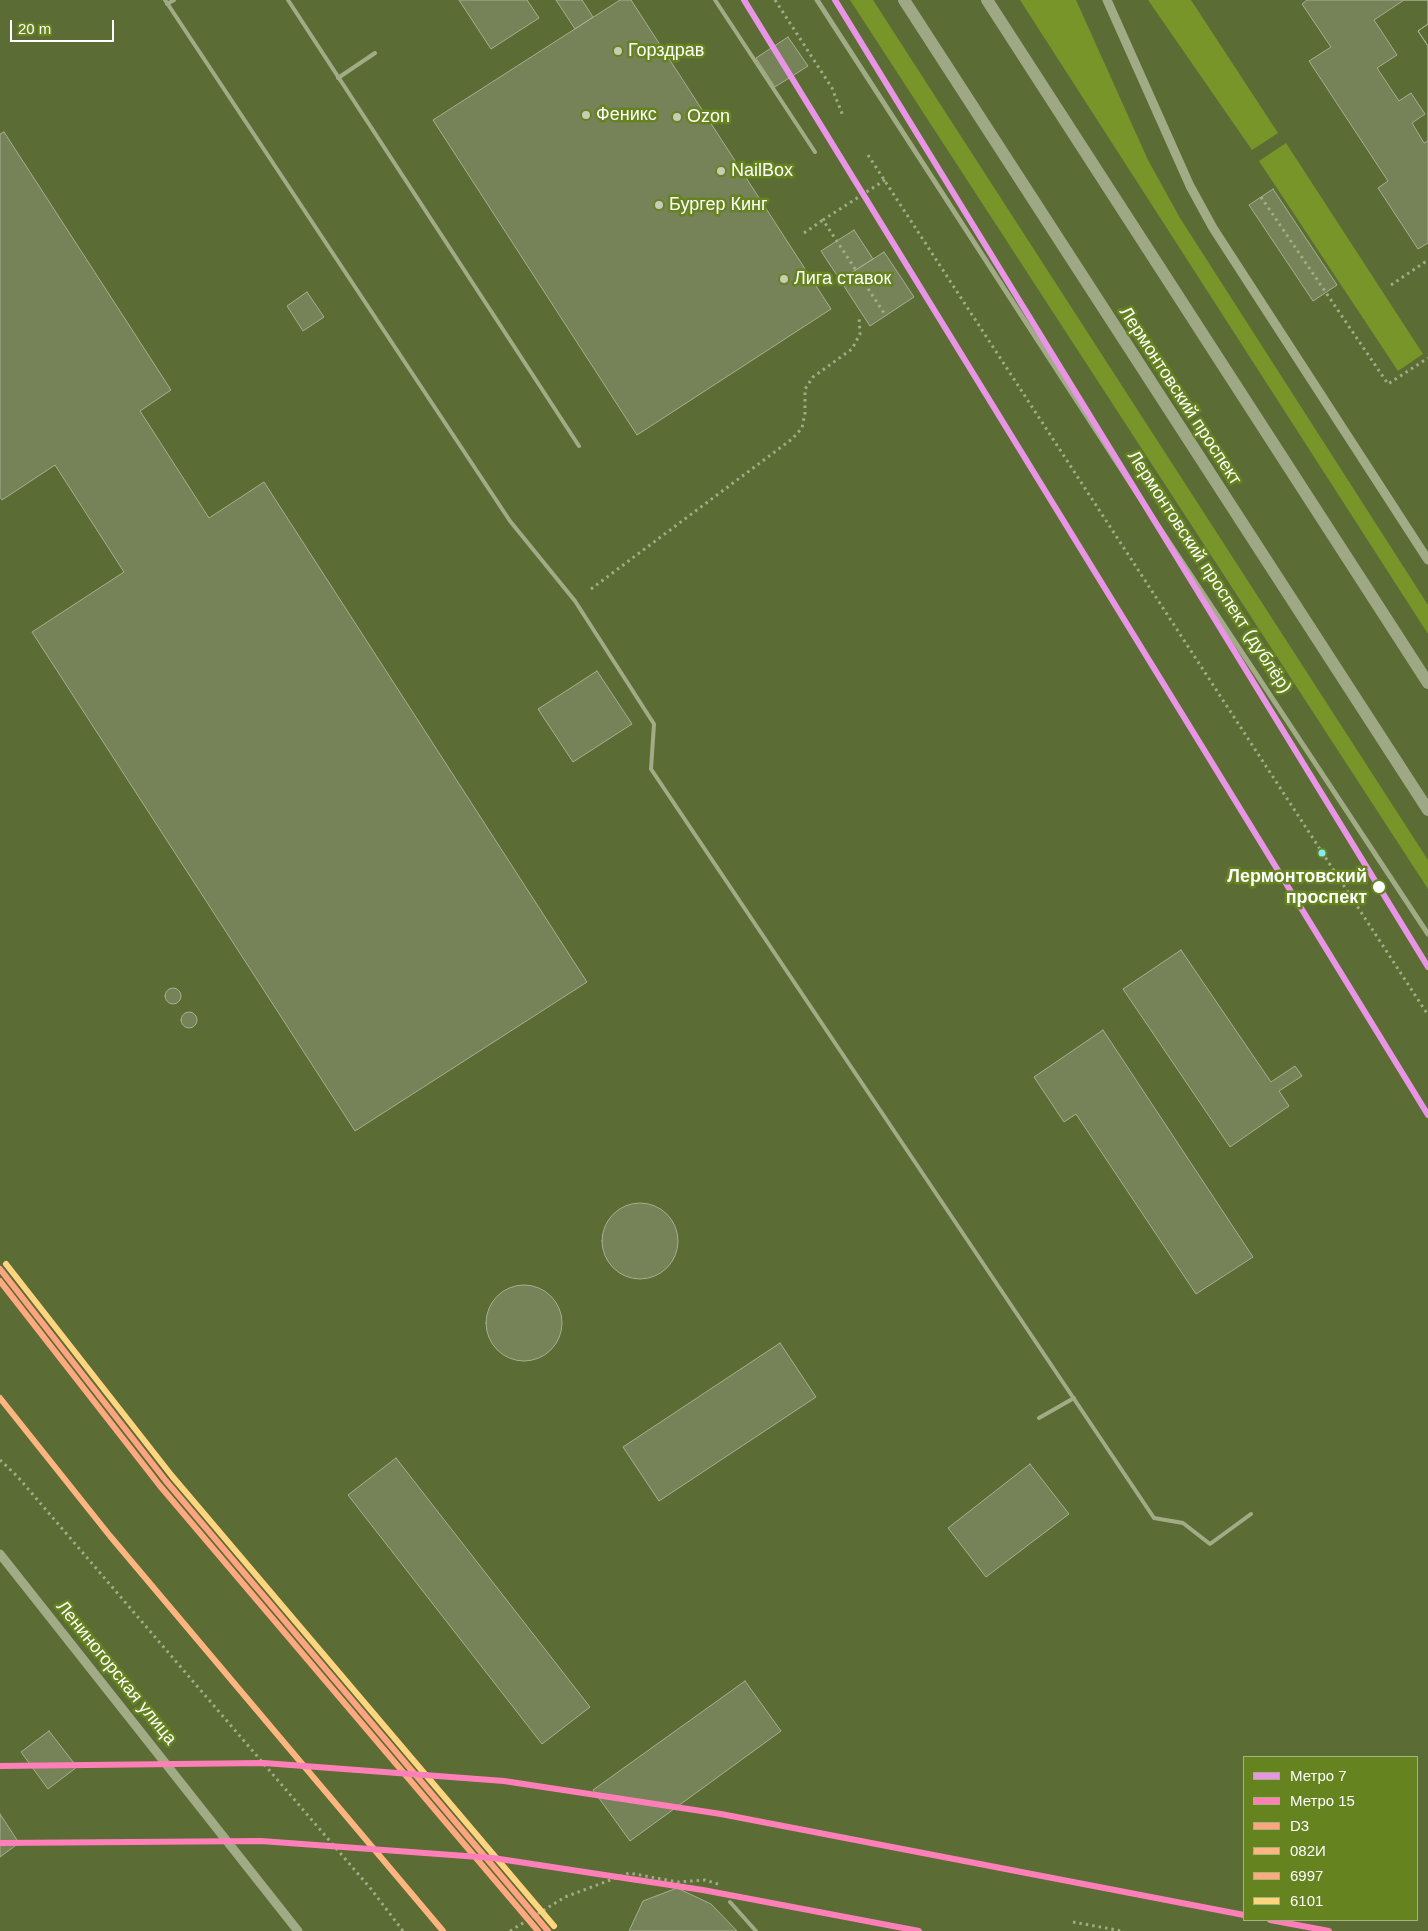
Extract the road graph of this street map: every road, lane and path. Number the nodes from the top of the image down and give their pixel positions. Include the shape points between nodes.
1 (174, 0) edge
2 (288, 0) edge
3 (715, 0) edge
4 (775, 0) edge
5 (817, 0) edge
6 (904, 0) edge
7 (987, 0) edge
8 (1107, 0) edge
9 (166, 2) edge
10 (375, 53) dead end
11 (338, 78) junction
12 (843, 116) dead end
13 (815, 152) dead end
14 (868, 155) dead end
15 (885, 180) junction
16 (1261, 197) dead end
17 (823, 220) junction
18 (804, 233) dead end
19 (1428, 260) edge
20 (1391, 284) dead end
21 (858, 316) dead end
22 (886, 316) dead end
23 (1428, 358) edge
24 (579, 446) dead end
25 (1428, 560) edge
26 (575, 602) junction
27 (1428, 684) edge
28 (1428, 810) edge
29 (1428, 934) edge
30 (1428, 1015) edge
31 (1074, 1398) junction
32 (1039, 1418) dead end
33 (0, 1460) edge
34 (1251, 1514) dead end
35 (0, 1554) edge
36 (729, 1887) dead end
37 (730, 1902) dead end
38 (1073, 1922) dead end
39 (298, 1931) edge
40 (403, 1931) edge
41 (510, 1931) edge
42 (756, 1931) edge
43 (1122, 1931) edge

1 - 9 lane
2 - 11 lane
3 - 13 lane
4 - 12 path via 832,88
5 - 29 street, Лермонтовский проспект (дублёр)
6 - 28 main road, Лермонтовский проспект
7 - 27 main road
8 - 25 street via 1190,186 1213,228
9 - 26 lane via 510,521
10 - 11 lane
11 - 24 lane
14 - 15 path
15 - 17 path
15 - 30 path
16 - 23 path via 1388,384
17 - 18 path
17 - 22 path
19 - 20 path
21 - 26 path via 860,334 852,349 813,378 805,389 802,428 792,439
26 - 31 lane via 654,724 651,769
31 - 32 lane
31 - 34 lane via 1154,1518 1183,1523 1210,1544
33 - 40 path via 17,1476
35 - 39 street, Лениногорская улица
36 - 41 path via 704,1880 678,1882 629,1874 565,1897
37 - 42 lane
38 - 43 path

